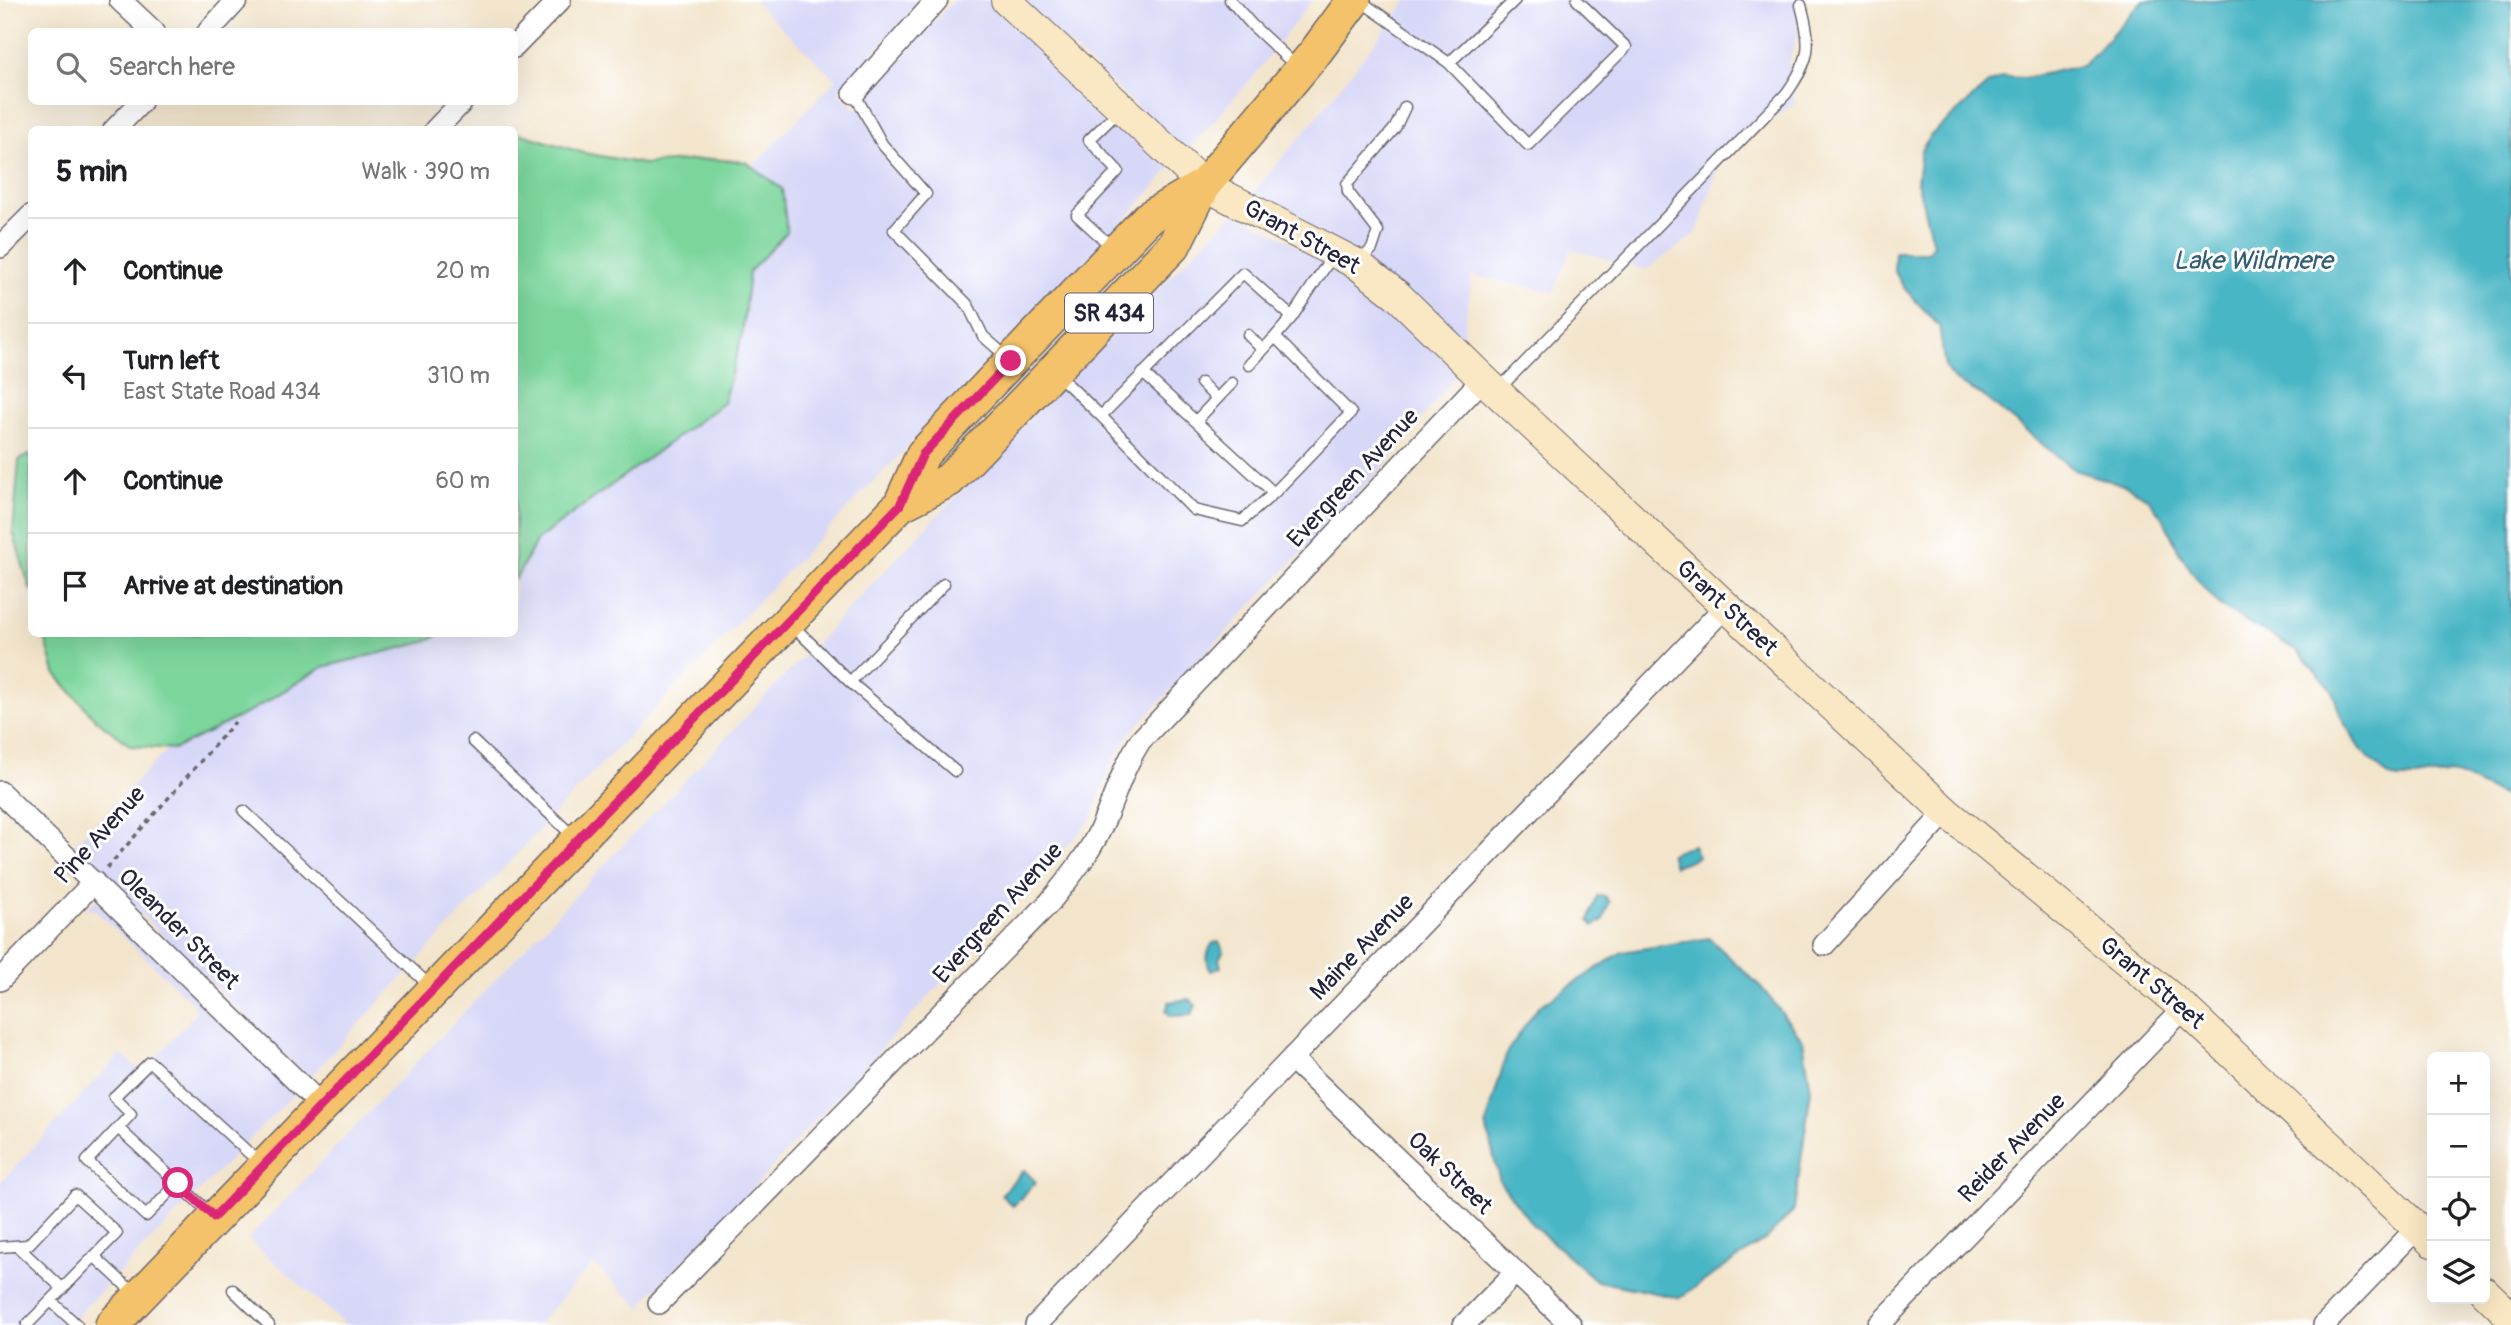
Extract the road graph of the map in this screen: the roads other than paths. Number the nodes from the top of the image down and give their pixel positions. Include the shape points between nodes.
1 (120, 0) edge
2 (237, 0) edge
3 (560, 0) edge
4 (937, 0) edge
5 (1006, 0) edge
6 (1230, 0) edge
7 (1357, 0) edge
8 (1515, 0) edge
9 (1577, 0) edge
10 (1801, 5) dead end
11 (149, 28) edge
12 (212, 28) edge
13 (518, 43) edge
14 (1449, 63) junction
15 (1301, 70) junction
16 (854, 93) joint
17 (138, 105) edge
18 (459, 105) edge
19 (1405, 107) dead end
20 (1122, 108) junction
21 (118, 126) edge
22 (439, 126) edge
23 (1204, 185) junction
24 (28, 219) edge
25 (0, 247) edge
26 (1116, 250) junction
27 (1346, 258) junction
28 (1292, 317) junction
29 (1248, 335) dead end
30 (1275, 337) junction
31 (1263, 350) junction
32 (1011, 361) junction
33 (1249, 365) dead end
34 (1054, 371) junction
35 (1143, 373) junction
36 (1201, 383) dead end
37 (1232, 383) dead end
38 (1490, 386) junction
39 (1217, 399) junction
40 (1101, 416) junction
41 (1196, 421) junction
42 (1274, 493) junction
43 (900, 505) junction
44 (944, 584) dead end
45 (1726, 606) junction
46 (787, 621) junction
47 (850, 682) junction
48 (473, 741) dead end
49 (954, 771) dead end
50 (0, 792) edge
51 (244, 811) dead end
52 (1946, 812) junction
53 (577, 840) junction
54 (94, 882) junction
55 (1824, 945) dead end
56 (0, 980) edge
57 (433, 989) junction
58 (2184, 1008) junction
59 (1292, 1059) junction
60 (321, 1105) junction
61 (118, 1128) junction
62 (263, 1166) junction
63 (178, 1183) junction
64 (214, 1217) junction
65 (2425, 1235) edge
66 (16, 1246) junction
67 (0, 1247) edge
68 (95, 1257) junction
69 (1516, 1272) junction
70 (63, 1289) junction
71 (233, 1290) dead end
72 (138, 1297) junction
73 (2490, 1297) edge
74 (51, 1301) junction
75 (659, 1303) dead end
76 (2511, 1317) edge
77 (27, 1325) edge
78 (77, 1325) edge
79 (112, 1325) edge
80 (269, 1325) edge
81 (1036, 1325) edge
82 (1464, 1325) edge
83 (1571, 1325) edge
84 (1879, 1325) edge
85 (2324, 1325) edge

1 - 11 street
2 - 12 street
3 - 13 street
4 - 16 street
5 - 20 street, Grant Street
6 - 15 lane
7 - 14 lane
7 - 15 main road, SR 434
8 - 14 lane
9 - 14 lane via 1626,47 1528,145
10 - 38 lane via 1810,38 1808,56 1786,94
15 - 23 main road, SR 434
16 - 32 lane via 882,144 926,194 894,230 968,305 983,335
17 - 21 street
18 - 22 street
19 - 27 lane via 1395,128 1347,184 1348,192 1378,232 1373,249
20 - 23 street, Grant Street
20 - 26 lane via 1089,141 1118,171 1077,215
23 - 26 main road, SR 434 via 1148,218
23 - 27 street, Grant Street
23 - 34 main road, SR 434 via 1174,245
24 - 25 street
26 - 32 main road, SR 434
27 - 28 lane
27 - 38 street, Grant Street via 1397,295
28 - 30 lane
28 - 35 lane via 1243,273 1218,304
29 - 31 lane
30 - 31 lane
30 - 42 lane via 1351,413
31 - 33 lane
32 - 43 main road, SR 434 via 923,454
34 - 40 lane
34 - 43 main road, SR 434 via 949,480
35 - 40 lane
35 - 41 lane
36 - 39 lane
37 - 39 lane
38 - 45 street, Grant Street
38 - 75 street, Evergreen Avenue via 1140,741 1123,768 1100,830 1050,902
39 - 41 lane
40 - 42 lane via 1194,510 1242,521
41 - 42 lane
43 - 46 main road, SR 434
44 - 47 lane
45 - 52 street, Grant Street
45 - 59 street, Maine Avenue
46 - 47 lane
46 - 53 main road, SR 434
47 - 49 lane
48 - 53 lane
50 - 54 street, Oleander Street
51 - 57 lane
52 - 55 street
52 - 58 street, Grant Street
53 - 57 main road, SR 434
54 - 56 street, Pine Avenue
54 - 60 street, Oleander Street
57 - 60 main road, SR 434
58 - 65 street, Grant Street
58 - 84 street, Reider Avenue
59 - 69 street, Oak Street
59 - 81 street, Maine Avenue
60 - 62 main road, SR 434
61 - 62 lane via 131,1114 114,1097 150,1062
61 - 63 lane
61 - 63 lane via 87,1161 146,1216
62 - 64 main road, SR 434
63 - 64 lane
64 - 72 main road, SR 434
65 - 85 street
66 - 67 lane
66 - 68 lane via 28,1245 75,1195 117,1233
66 - 70 lane
68 - 70 lane
68 - 72 lane
69 - 82 street
69 - 83 street, Oak Street
70 - 74 lane
71 - 80 lane
72 - 79 main road, SR 434
73 - 76 street
74 - 77 lane
74 - 78 lane

